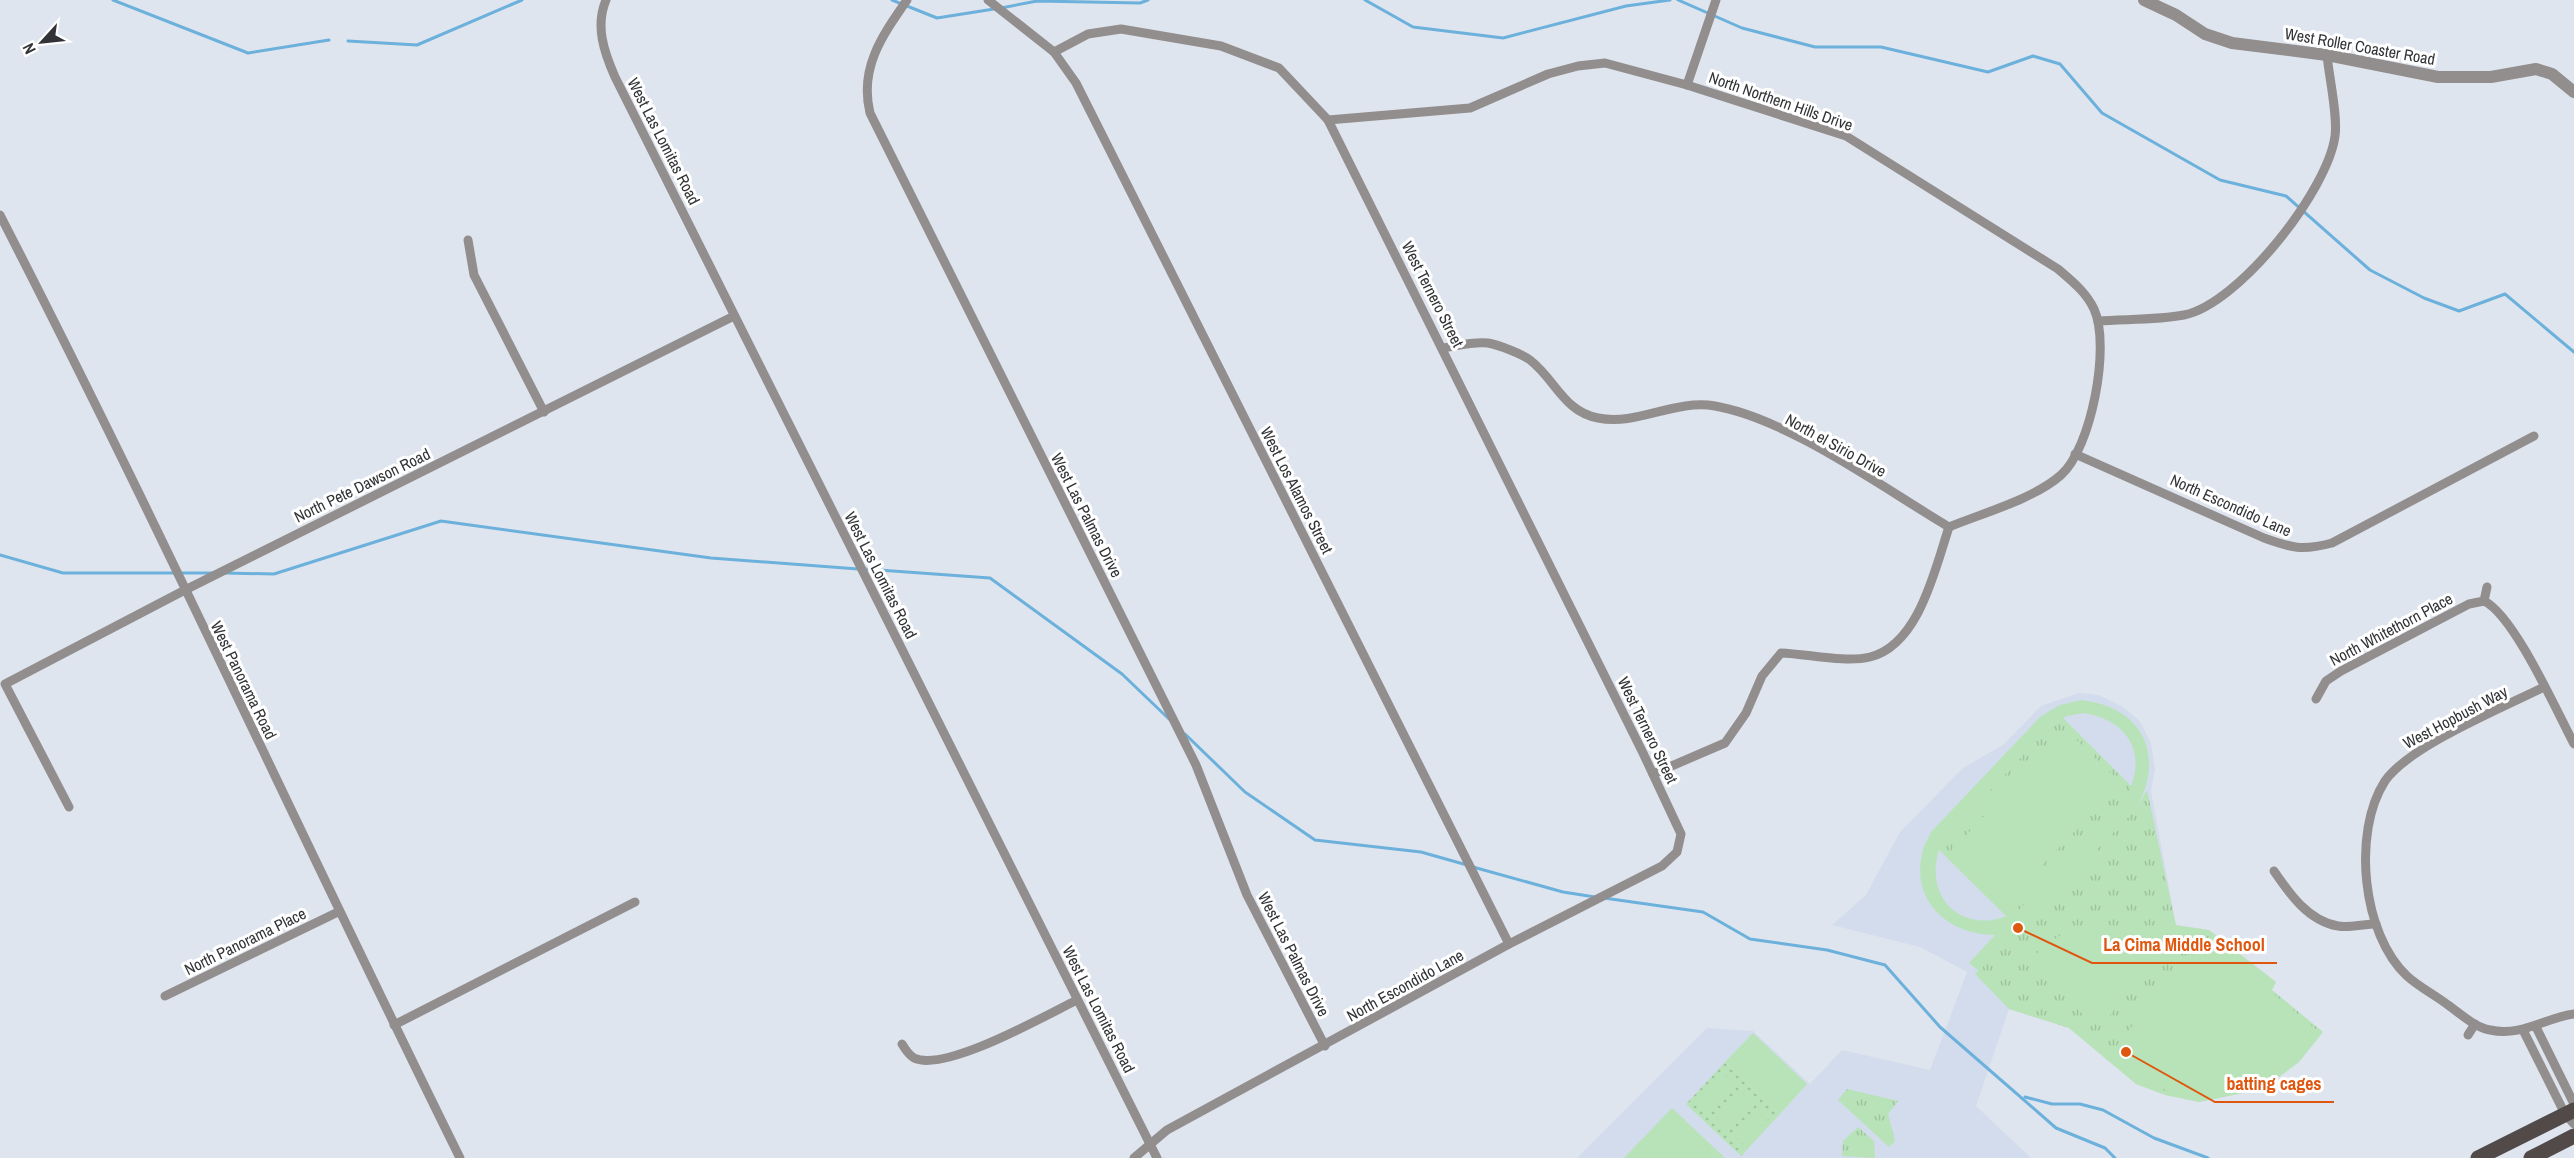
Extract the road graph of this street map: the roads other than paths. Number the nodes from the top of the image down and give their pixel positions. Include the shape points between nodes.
1 (606, 0) edge
2 (907, 0) edge
3 (988, 0) edge
4 (1716, 0) edge
5 (2144, 0) edge
6 (1054, 52) junction
7 (2327, 55) junction
8 (1687, 85) junction
9 (2574, 92) edge
10 (1328, 120) junction
11 (0, 215) edge
12 (468, 240) dead end
13 (734, 316) junction
14 (2098, 321) junction
15 (1443, 348) junction
16 (544, 412) junction
17 (2534, 436) dead end
18 (2073, 458) junction
19 (1949, 527) junction
20 (2487, 587) dead end
21 (185, 590) junction
22 (2487, 602) junction
23 (2544, 687) junction
24 (2316, 699) dead end
25 (2574, 744) edge
26 (1653, 774) junction
27 (69, 807) dead end
28 (1680, 834) joint
29 (2274, 871) dead end
30 (635, 902) dead end
31 (338, 912) junction
32 (2376, 924) junction
33 (1509, 945) junction
34 (165, 996) dead end
35 (1077, 1000) junction
36 (2574, 1014) edge
37 (2475, 1024) junction
38 (394, 1025) junction
39 (2536, 1027) junction
40 (2523, 1030) junction
41 (2468, 1035) dead end
42 (902, 1044) dead end
43 (1325, 1046) junction
44 (2572, 1113) edge
45 (2574, 1137) edge
46 (1150, 1143) junction
47 (460, 1158) edge
48 (1134, 1158) edge
49 (1157, 1158) edge
50 (2478, 1158) edge
51 (2531, 1158) edge

1 - 13 street, West Las Lomitas Road via 601,21 606,57
2 - 43 street, West Las Palmas Drive via 871,59 866,77 870,113 1196,765 1247,895
3 - 6 street
4 - 8 street
5 - 7 street, West Roller Coaster Road via 2205,34 2232,43
6 - 10 street, West Ternero Street via 1088,34 1121,29 1221,46 1279,68
6 - 33 street, West Los Alamos Street via 1076,83
7 - 9 street, West Roller Coaster Road via 2438,76 2491,77 2536,69 2552,74
7 - 14 street via 2336,135 2329,159 2274,246 2240,283 2186,314
8 - 10 street, North Northern Hills Drive via 1605,63 1578,66 1537,79 1470,108
8 - 14 street, North Northern Hills Drive via 1846,136 2058,269 2084,292
10 - 15 street, West Ternero Street
11 - 21 street, West Panorama Road
12 - 16 street via 474,275
13 - 16 street, North Pete Dawson Road
13 - 35 street, West Las Lomitas Road
14 - 18 street, North Northern Hills Drive via 2097,399
15 - 19 street, North el Sirio Drive via 1488,343 1530,359 1571,407 1597,418 1631,420 1677,407 1704,406 1745,415 1801,438
15 - 26 street, West Ternero Street
16 - 21 street, North Pete Dawson Road
17 - 18 street, North Escondido Lane via 2332,543 2311,549 2295,549 2264,538
18 - 19 street via 2064,474 2048,485
19 - 26 street via 1927,592 1910,627 1890,648 1869,657 1781,653 1762,676 1746,713 1725,743
20 - 22 street
21 - 27 street, North Pete Dawson Road via 5,684
21 - 31 street, West Panorama Road
22 - 23 street via 2524,649
22 - 24 street, North Whitethorn Place via 2469,604 2342,671 2326,681
23 - 25 street
23 - 32 street, West Hopbush Way via 2431,744 2404,761 2386,780 2367,826 2366,876
26 - 28 street, West Ternero Street
28 - 33 street, North Escondido Lane via 1677,852 1662,866
29 - 32 street via 2291,897 2316,917 2338,926
30 - 38 street
31 - 34 street, North Panorama Place
31 - 38 street, West Panorama Road
32 - 37 street, West Hopbush Way via 2389,952 2407,976
33 - 43 street, North Escondido Lane
35 - 42 street via 967,1053 929,1061 915,1058
35 - 46 street, West Las Lomitas Road
36 - 39 street, West Hopbush Way
37 - 40 street, West Hopbush Way via 2490,1030
37 - 41 street
38 - 47 street, West Panorama Road
39 - 40 street, West Hopbush Way
39 - 44 street
40 - 44 street
43 - 46 street, North Escondido Lane via 1167,1130
44 - 50 main road
45 - 51 main road
46 - 48 street, North Escondido Lane
46 - 49 street, West Las Lomitas Road

